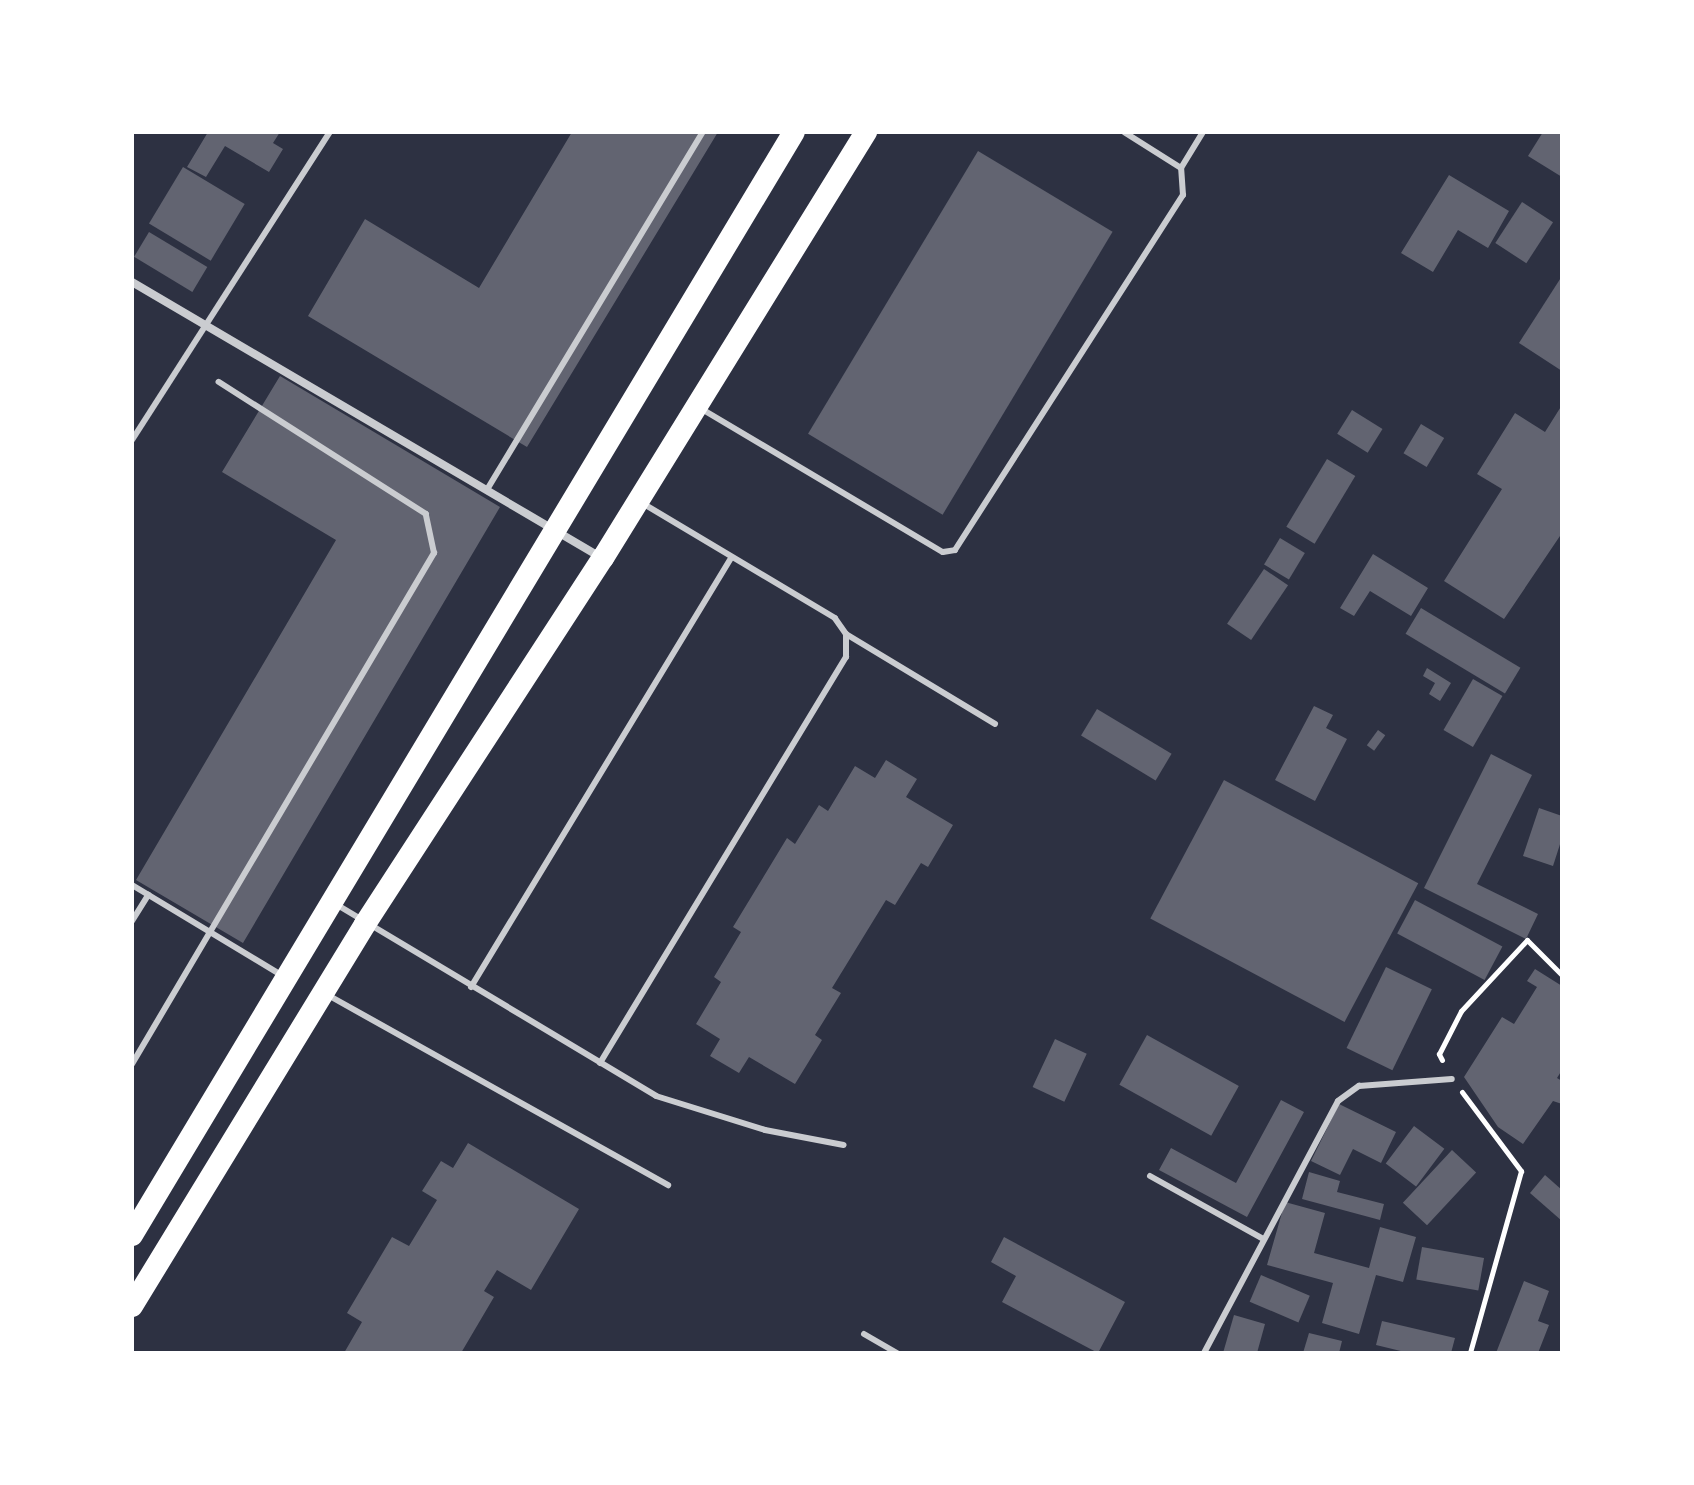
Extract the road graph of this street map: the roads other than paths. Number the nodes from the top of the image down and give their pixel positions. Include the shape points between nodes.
1 (330, 132) edge
2 (703, 132) edge
3 (794, 132) edge
4 (866, 132) edge
5 (1124, 132) edge
6 (1203, 132) edge
7 (1181, 168) junction
8 (132, 282) edge
9 (209, 327) junction
10 (219, 382) dead end
11 (697, 407) junction
12 (132, 440) edge
13 (488, 488) junction
14 (637, 500) junction
15 (555, 527) junction
16 (603, 558) junction
17 (731, 558) junction
18 (846, 634) junction
19 (995, 724) dead end
20 (132, 885) edge
21 (148, 895) junction
22 (331, 901) junction
23 (132, 921) edge
24 (365, 924) junction
25 (212, 932) junction
26 (286, 977) junction
27 (471, 987) junction
28 (323, 992) junction
29 (600, 1063) junction
30 (132, 1064) edge
31 (1452, 1079) road end
32 (844, 1145) dead end
33 (1150, 1176) dead end
34 (668, 1185) dead end
35 (132, 1235) edge
36 (1263, 1239) junction
37 (132, 1306) edge
38 (864, 1334) dead end
39 (897, 1353) edge
40 (1204, 1353) edge

1 - 9 lane
2 - 13 lane
3 - 15 highway
4 - 11 highway
5 - 7 lane
6 - 7 lane
7 - 11 lane via 1183,195 955,550 943,552 928,544
8 - 9 street
9 - 12 lane
9 - 13 street
10 - 25 lane via 426,514 434,553
11 - 14 highway
13 - 15 street
14 - 16 highway
14 - 17 lane
15 - 16 street
15 - 22 highway
16 - 24 highway
17 - 18 lane via 835,618
17 - 27 lane
18 - 19 lane
18 - 29 lane via 846,657
20 - 21 lane
21 - 23 lane
21 - 25 lane
22 - 24 lane
22 - 26 highway
24 - 27 lane
24 - 28 highway
25 - 26 lane
25 - 30 lane
26 - 35 highway
27 - 29 lane
28 - 34 lane
28 - 37 highway
29 - 32 lane via 656,1096 765,1130
31 - 36 lane via 1359,1086 1338,1101
33 - 36 lane
36 - 40 lane
38 - 39 lane

